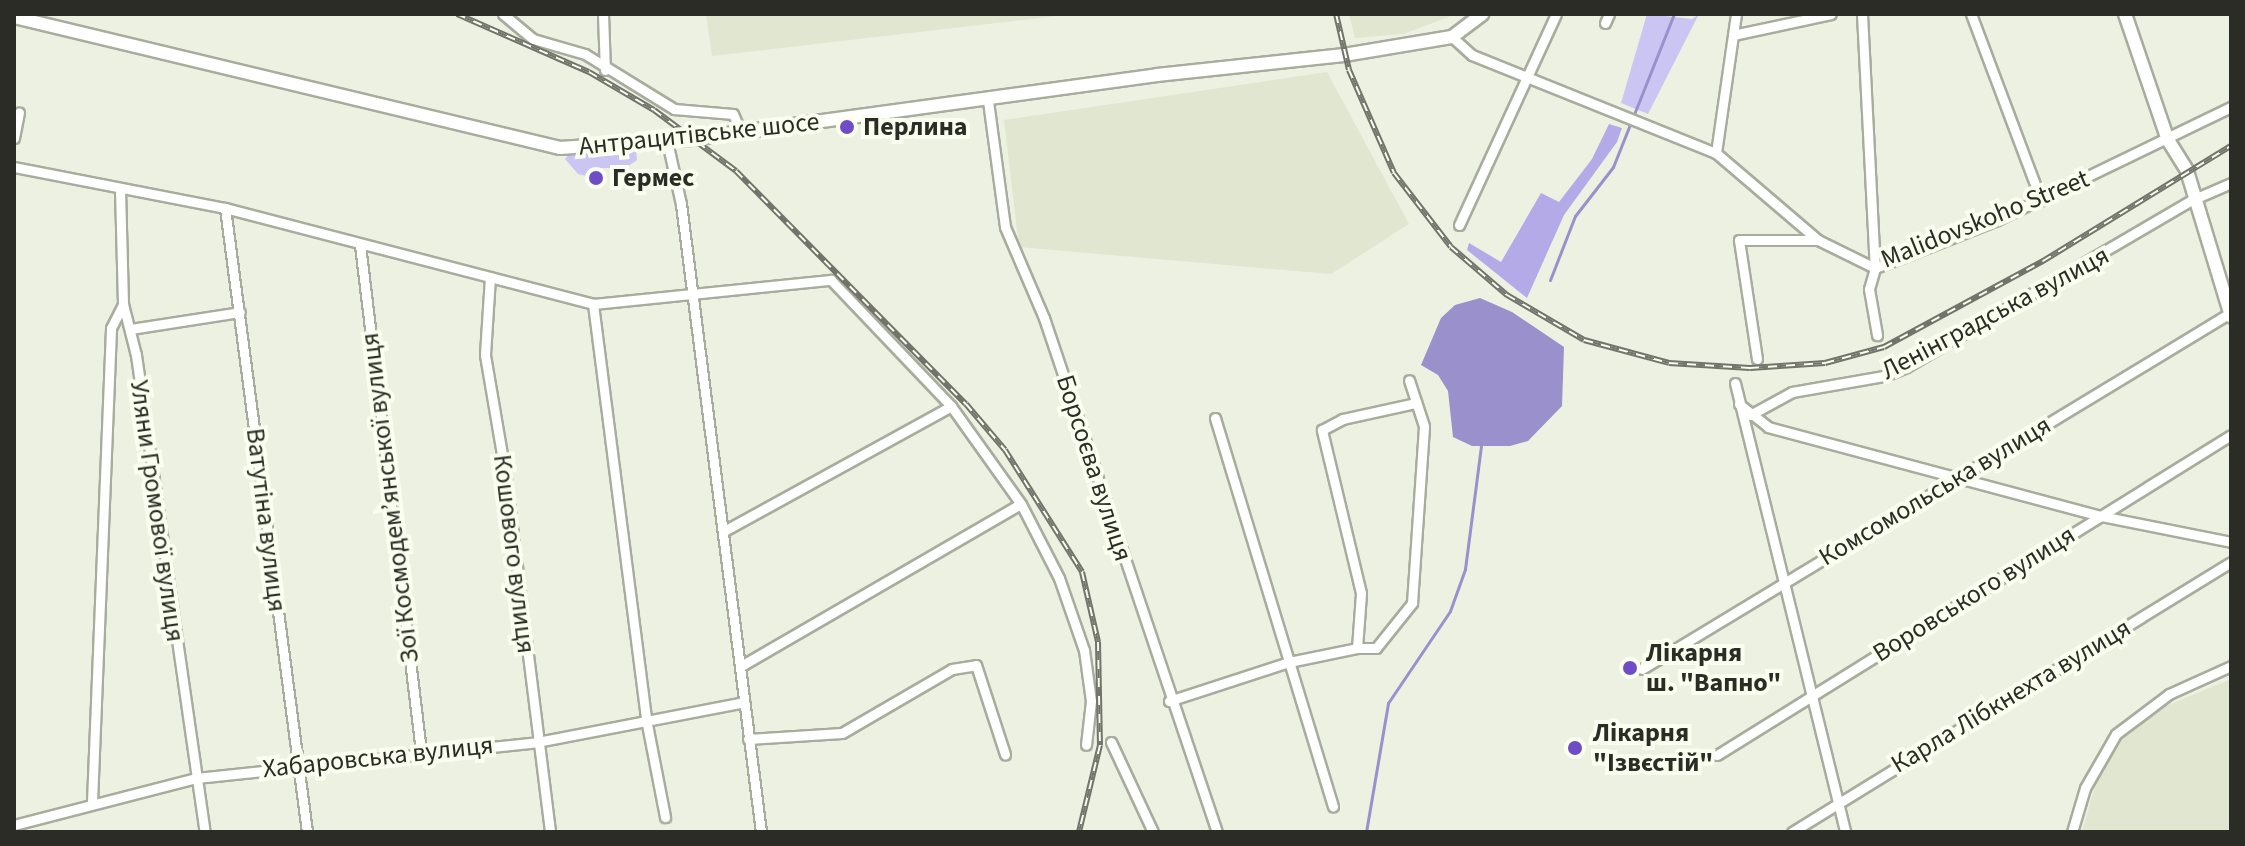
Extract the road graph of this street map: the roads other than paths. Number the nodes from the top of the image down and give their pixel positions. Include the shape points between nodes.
1 (503, 14) edge
2 (603, 14) edge
3 (1482, 14) edge
4 (1556, 14) edge
5 (1736, 14) edge
6 (1831, 14) edge
7 (1862, 14) edge
8 (1971, 14) edge
9 (2125, 14) edge
10 (14, 17) edge
11 (1733, 35) junction
12 (1452, 37) junction
13 (605, 70) junction
14 (1523, 76) junction
15 (988, 101) junction
16 (2231, 107) edge
17 (19, 112) dead end
18 (740, 130) junction
19 (14, 138) edge
20 (2168, 140) junction
21 (667, 141) junction
22 (1716, 153) junction
23 (14, 167) edge
24 (2231, 183) edge
25 (120, 189) junction
26 (2194, 199) junction
27 (2041, 200) junction
28 (225, 208) junction
29 (1459, 225) dead end
30 (1818, 240) junction
31 (360, 245) junction
32 (1875, 268) junction
33 (490, 277) junction
34 (690, 297) junction
35 (123, 304) junction
36 (593, 304) junction
37 (240, 312) junction
38 (2231, 315) edge
39 (130, 329) junction
40 (1877, 335) dead end
41 (1757, 359) dead end
42 (1409, 380) dead end
43 (1735, 383) dead end
44 (1416, 403) junction
45 (1739, 404) junction
46 (951, 406) junction
47 (1750, 415) junction
48 (1215, 418) dead end
49 (2231, 435) edge
50 (1959, 476) junction
51 (1021, 504) junction
52 (2101, 516) junction
53 (724, 531) junction
54 (2231, 542) edge
55 (2231, 562) edge
56 (1785, 582) junction
57 (1357, 648) junction
58 (1289, 662) junction
59 (741, 666) junction
60 (2231, 666) edge
61 (1642, 669) dead end
62 (1815, 694) junction
63 (1169, 701) junction
64 (744, 702) junction
65 (646, 719) junction
66 (748, 739) junction
67 (537, 742) junction
68 (1111, 742) dead end
69 (1086, 745) dead end
70 (421, 751) junction
71 (1005, 754) dead end
72 (1717, 755) dead end
73 (296, 764) junction
74 (196, 778) junction
75 (92, 802) junction
76 (1837, 803) junction
77 (1333, 806) dead end
78 (665, 817) dead end
79 (14, 825) edge
80 (205, 832) edge
81 (307, 832) edge
82 (550, 832) edge
83 (761, 832) edge
84 (1153, 832) edge
85 (1217, 832) edge
86 (1792, 832) edge
87 (1845, 832) edge
88 (2072, 832) edge

1 - 13 street via 533,39 585,54
2 - 13 street
3 - 12 main road, Антрацитівське шосе
4 - 14 street
5 - 11 street
6 - 11 street
7 - 32 street
8 - 27 street
9 - 20 main road
10 - 21 main road, Антрацитівське шосе via 540,145
11 - 22 street
12 - 14 street, Malidovskoho Street via 1472,55
12 - 15 main road, Антрацитівське шосе
13 - 18 street via 674,109 733,114
14 - 22 street, Malidovskoho Street
14 - 29 street
15 - 18 main road, Антрацитівське шосе
15 - 63 street, Борсоєва вулиця via 1005,227 1044,318
16 - 20 street, Malidovskoho Street
17 - 19 street
18 - 21 main road, Антрацитівське шосе
20 - 26 main road via 2187,171
20 - 27 street, Malidovskoho Street
21 - 34 street via 681,204
22 - 30 street, Malidovskoho Street
23 - 25 street
24 - 26 street, Ленінградська вулиця
25 - 28 street
25 - 35 street, Уляни Громової вулиця
26 - 38 main road
26 - 47 street, Ленінградська вулиця via 1906,367 1884,376 1792,392
27 - 32 street, Malidovskoho Street
28 - 31 street
28 - 37 street, Ватутіна вулиця
30 - 32 street, Malidovskoho Street
30 - 41 street via 1739,240
31 - 33 street
31 - 70 street, Зої Космодем’янської вулиця
32 - 40 street via 1869,289
33 - 36 street
33 - 67 street, Кошового вулиця via 485,355 506,478
34 - 36 street
34 - 46 street via 831,280
34 - 53 street
35 - 39 street, Уляни Громової вулиця
35 - 75 street via 111,328
36 - 65 street
37 - 39 street
37 - 73 street, Ватутіна вулиця
38 - 50 street, Комсомольська вулиця
39 - 74 street, Уляни Громової вулиця
42 - 44 street
43 - 45 street
44 - 57 street via 1424,426 1412,603 1376,648
44 - 57 street via 1343,419 1322,430 1361,593
45 - 47 street
45 - 56 street
46 - 51 street
46 - 53 street
47 - 50 street via 1768,427
48 - 58 street
49 - 52 street, Воровського вулиця
50 - 52 street
50 - 56 street, Комсомольська вулиця
51 - 59 street
51 - 69 street via 1059,578 1084,650 1091,701
52 - 54 street
52 - 62 street, Воровського вулиця
53 - 59 street
55 - 76 street, Карла Лібкнехта вулиця
56 - 61 street, Комсомольська вулиця
56 - 62 street
57 - 58 street
58 - 63 street
58 - 77 street
59 - 64 street
60 - 88 street via 2169,694 2116,734 2085,788
62 - 72 street, Воровського вулиця
62 - 76 street
63 - 85 street, Борсоєва вулиця
64 - 65 street, Хабаровська вулиця
64 - 66 street
65 - 67 street, Хабаровська вулиця
65 - 78 street
66 - 71 street via 842,733 952,669 976,665
66 - 83 street
67 - 70 street, Хабаровська вулиця
67 - 82 street, Кошового вулиця
68 - 84 street
70 - 73 street, Хабаровська вулиця
73 - 74 street, Хабаровська вулиця
73 - 81 street, Ватутіна вулиця
74 - 75 street, Хабаровська вулиця
74 - 80 street, Уляни Громової вулиця
75 - 79 street, Хабаровська вулиця
76 - 86 street, Карла Лібкнехта вулиця
76 - 87 street

